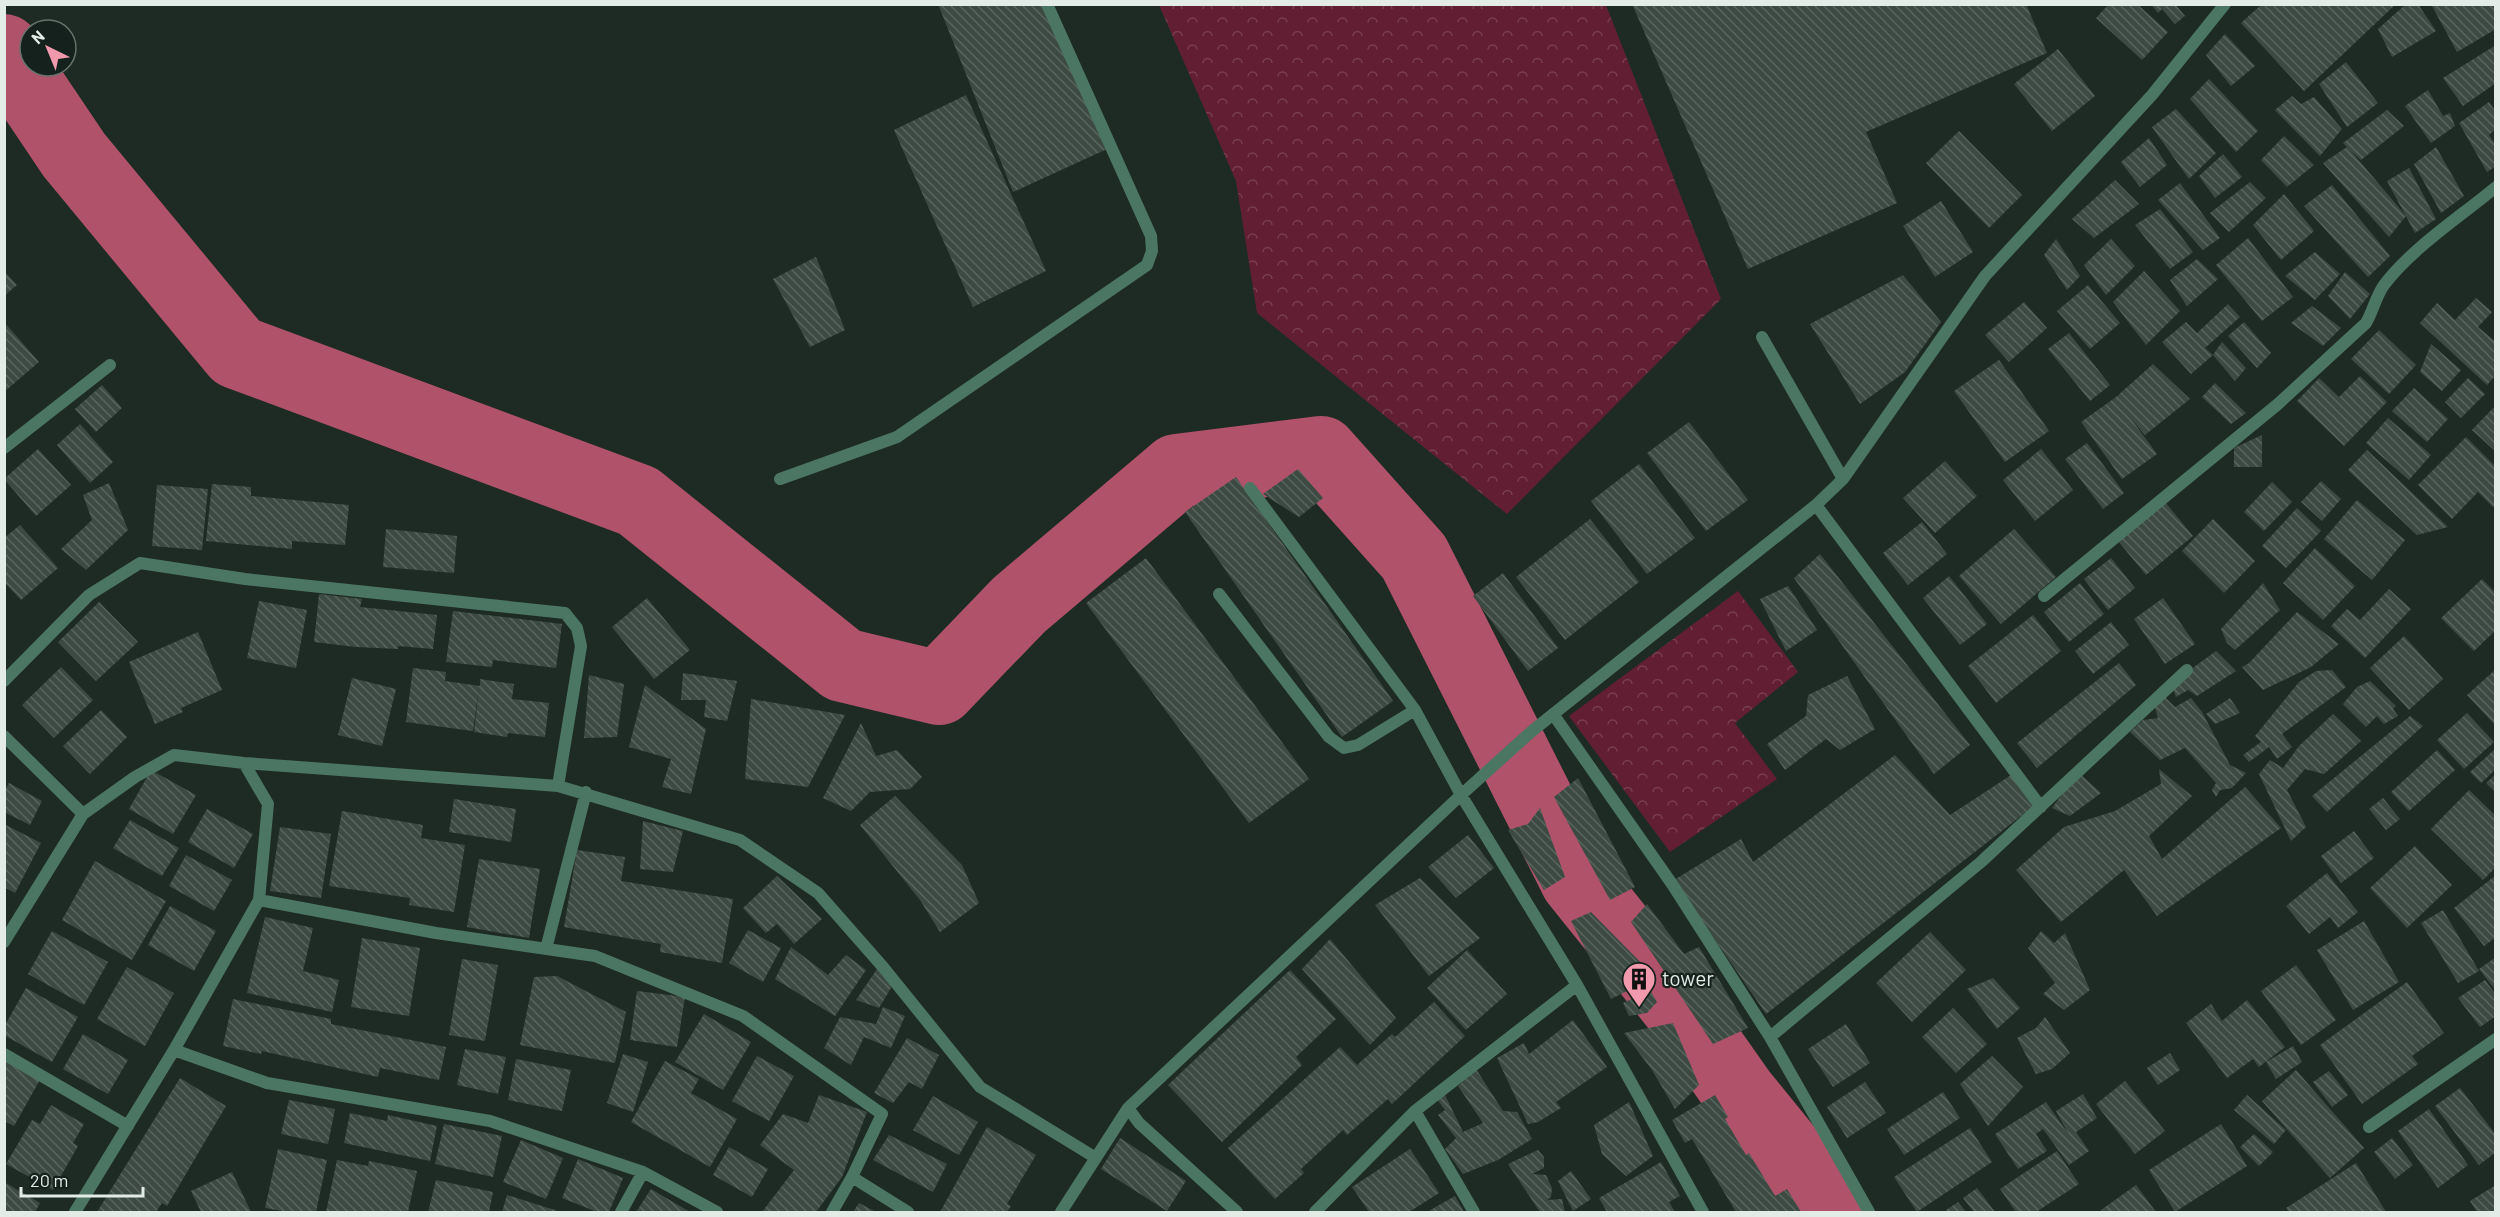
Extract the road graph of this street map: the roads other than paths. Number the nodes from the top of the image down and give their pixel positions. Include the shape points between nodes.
1 (1047, 4) edge
2 (2225, 4) edge
3 (2496, 187) edge
4 (1762, 338) dead end
5 (110, 365) dead end
6 (4, 448) edge
7 (780, 478) dead end
8 (1842, 480) junction
9 (1250, 488) dead end
10 (1816, 505) junction
11 (1219, 594) dead end
12 (2044, 596) dead end
13 (2187, 670) dead end
14 (4, 681) edge
15 (1415, 710) junction
16 (1553, 714) junction
17 (4, 736) edge
18 (244, 763) junction
19 (558, 786) junction
20 (586, 792) junction
21 (1461, 795) junction
22 (2041, 807) junction
23 (83, 814) junction
24 (260, 900) junction
25 (4, 942) edge
26 (546, 949) junction
27 (1576, 985) junction
28 (1770, 1037) junction
29 (2496, 1039) edge
30 (174, 1050) junction
31 (4, 1054) edge
32 (1128, 1108) junction
33 (1415, 1111) junction
34 (128, 1126) junction
35 (2368, 1127) dead end
36 (1096, 1158) junction
37 (643, 1172) junction
38 (852, 1177) junction
39 (75, 1212) edge
40 (621, 1212) edge
41 (717, 1212) edge
42 (832, 1212) edge
43 (908, 1212) edge
44 (1061, 1212) edge
45 (1237, 1212) edge
46 (1315, 1212) edge
47 (1474, 1212) edge
48 (1703, 1212) edge
49 (1869, 1212) edge

1 - 7 street via 1152,236 1147,265 897,437
2 - 8 street via 2152,95 1985,276
3 - 12 street via 2396,270 2381,288 2366,323 2278,404
4 - 8 street
5 - 6 street
8 - 10 street
9 - 15 street
10 - 16 street
10 - 22 street
11 - 15 street via 1329,737 1344,748 1358,745
13 - 22 street
14 - 19 street via 89,595 140,563 245,579 565,613 577,628 581,646
15 - 21 street
16 - 21 street
16 - 28 street via 1672,884
17 - 23 street
18 - 19 street
18 - 23 street via 174,755
18 - 24 street via 268,804
19 - 20 street
20 - 26 street
20 - 36 street via 740,840 818,893 980,1087
21 - 27 street
21 - 32 street
22 - 28 street via 1981,862
23 - 25 street
24 - 26 street
24 - 30 street
26 - 38 street via 595,956 742,1016 882,1114
27 - 33 street
27 - 48 street
28 - 49 street
29 - 35 street
30 - 34 street
30 - 37 street via 267,1083 490,1121
31 - 34 street
32 - 36 street
32 - 45 street via 1139,1123
33 - 46 street
33 - 47 street
34 - 39 street
36 - 44 street
37 - 40 street
37 - 41 street
38 - 42 street
38 - 43 street

